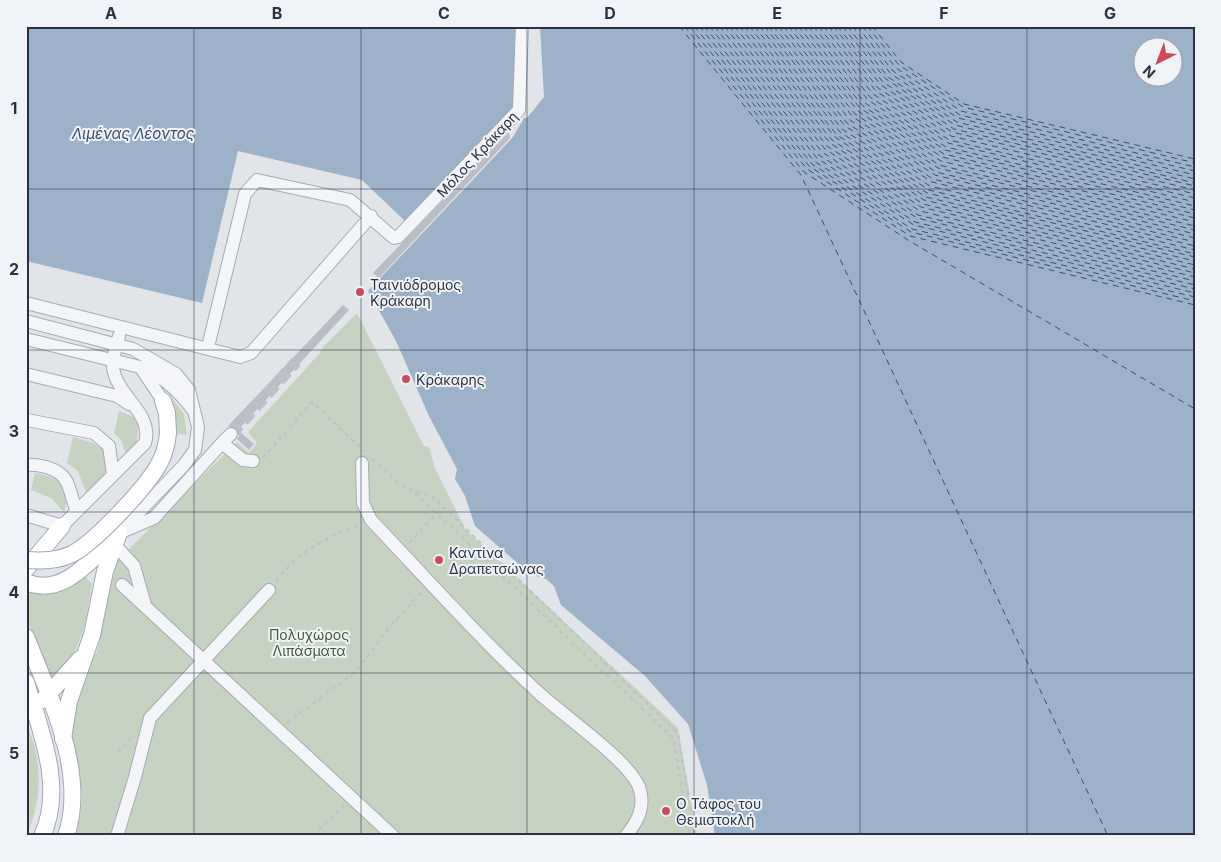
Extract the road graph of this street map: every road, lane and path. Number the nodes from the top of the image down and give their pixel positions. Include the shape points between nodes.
1 (522, 26) edge
2 (371, 216) junction
3 (26, 303) edge
4 (26, 321) edge
5 (121, 326) junction
6 (26, 339) edge
7 (117, 344) junction
8 (208, 347) junction
9 (114, 360) junction
10 (140, 366) junction
11 (26, 374) edge
12 (163, 401) joint
13 (136, 410) junction
14 (194, 412) junction
15 (27, 420) edge
16 (257, 460) joint
17 (362, 463) dead end
18 (26, 465) edge
19 (113, 475) junction
20 (414, 491) junction
21 (443, 507) junction
22 (77, 511) junction
23 (437, 513) junction
24 (26, 515) edge
25 (371, 520) junction
26 (62, 526) junction
27 (117, 539) junction
28 (401, 552) junction
29 (26, 560) edge
30 (26, 569) edge
31 (430, 582) junction
32 (32, 584) edge
33 (122, 584) dead end
34 (269, 590) joint
35 (145, 606) junction
36 (26, 638) edge
37 (88, 647) junction
38 (205, 660) junction
39 (26, 682) edge
40 (48, 694) junction
41 (34, 709) junction
42 (280, 729) junction
43 (63, 739) junction
44 (353, 796) junction
45 (42, 836) edge
46 (66, 836) edge
47 (117, 836) edge
48 (313, 836) edge
49 (393, 836) edge
50 (626, 836) edge
51 (690, 836) edge
52 (695, 836) edge

1 - 2 street, Μόλος Κράκαρη via 519,110 398,237 390,236
2 - 8 street via 250,353 240,357
2 - 8 street via 350,200 257,180 246,194
3 - 5 street
4 - 7 street
5 - 7 street
5 - 8 street
6 - 9 street
7 - 9 street
7 - 14 street via 144,354 176,374 189,390
9 - 10 street
9 - 13 street via 117,381
10 - 12 street
10 - 14 street via 168,382
11 - 13 street via 117,396
12 - 29 main road, bridge via 168,433 162,460 151,477 88,543 59,558
13 - 19 street via 146,427 145,443
14 - 27 street via 199,432 192,456
15 - 19 street via 94,433 109,446
16 - 20 path via 312,402 403,487
16 - 27 street via 243,460 227,439 154,518
17 - 25 street via 364,503
18 - 22 street via 35,464 62,475
19 - 22 street
20 - 21 path via 433,497
20 - 23 path
21 - 23 path
21 - 52 path via 678,734
22 - 26 street
23 - 28 path
23 - 51 path via 673,738
24 - 26 street
25 - 28 street
25 - 34 path via 342,531 295,559
26 - 30 main road
27 - 32 main road via 67,580 55,586
27 - 35 street via 134,566
27 - 37 main road via 102,583
28 - 31 street
31 - 42 path via 392,624 356,672
31 - 50 street via 513,668 635,779 642,804
33 - 35 street
34 - 38 street
35 - 38 street
36 - 40 main road
37 - 40 main road via 73,669
37 - 43 main road via 69,701
38 - 42 street
38 - 47 street via 150,718
39 - 41 main road
40 - 41 main road
40 - 43 main road
41 - 45 main road via 46,751 51,797
42 - 44 street
43 - 46 main road via 72,783 72,816
44 - 48 path
44 - 49 street

